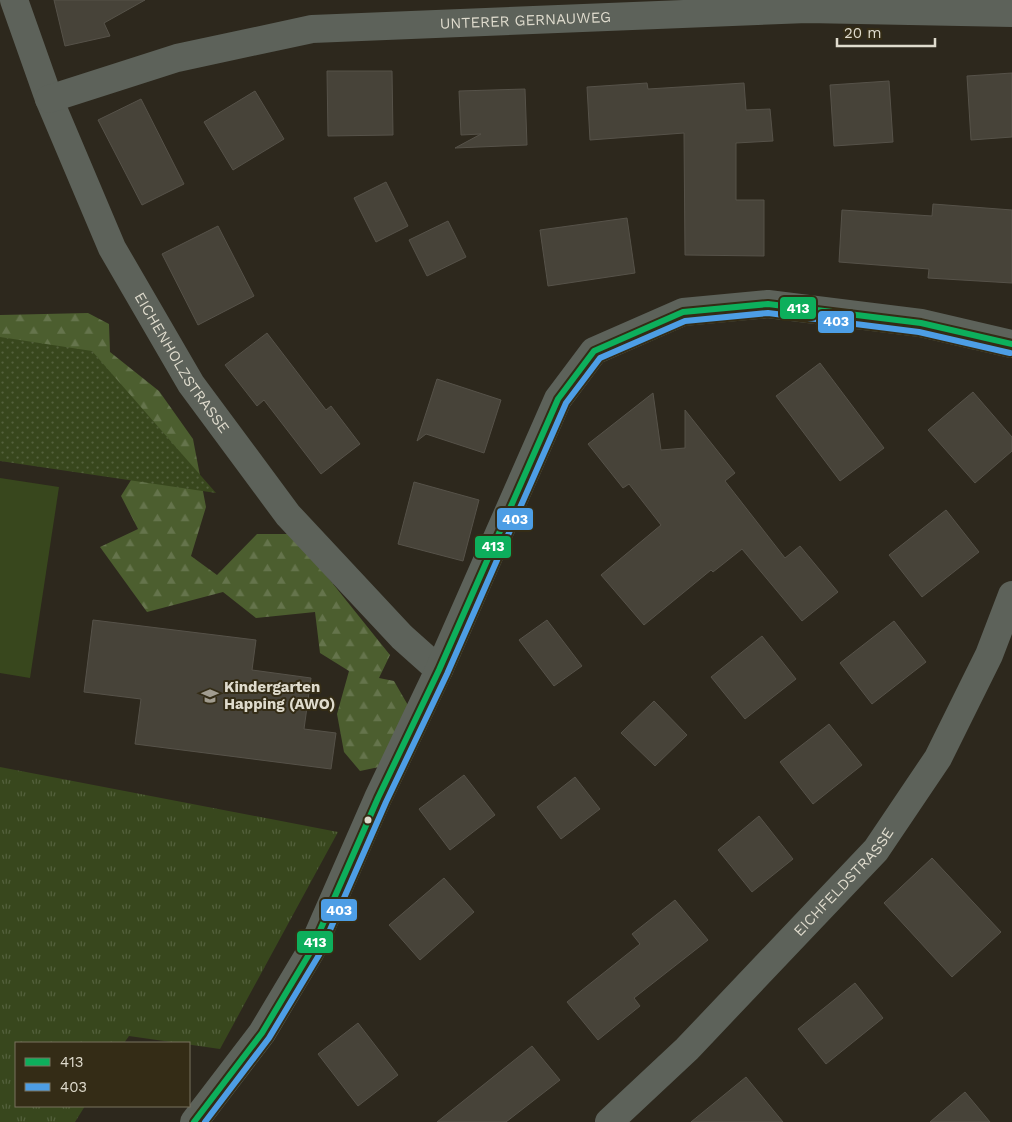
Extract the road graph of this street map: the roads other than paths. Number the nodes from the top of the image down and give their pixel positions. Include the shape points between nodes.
1 (14, 0) edge
2 (1012, 13) edge
3 (49, 99) junction
4 (1012, 344) edge
5 (1012, 596) edge
6 (439, 670) junction
7 (194, 1122) edge
8 (609, 1122) edge

1 - 3 street, EICHENHOLZSTRASSE
2 - 3 street, UNTERER GERNAUWEG via 807,9 312,29 177,58
3 - 6 street, EICHENHOLZSTRASSE via 112,248 191,384 288,515 402,637
4 - 6 street via 921,323 768,304 683,312 594,351 558,399
5 - 8 street, EICHFELDSTRASSE via 990,655 938,758 876,850 687,1049
6 - 7 street via 311,950 262,1033

